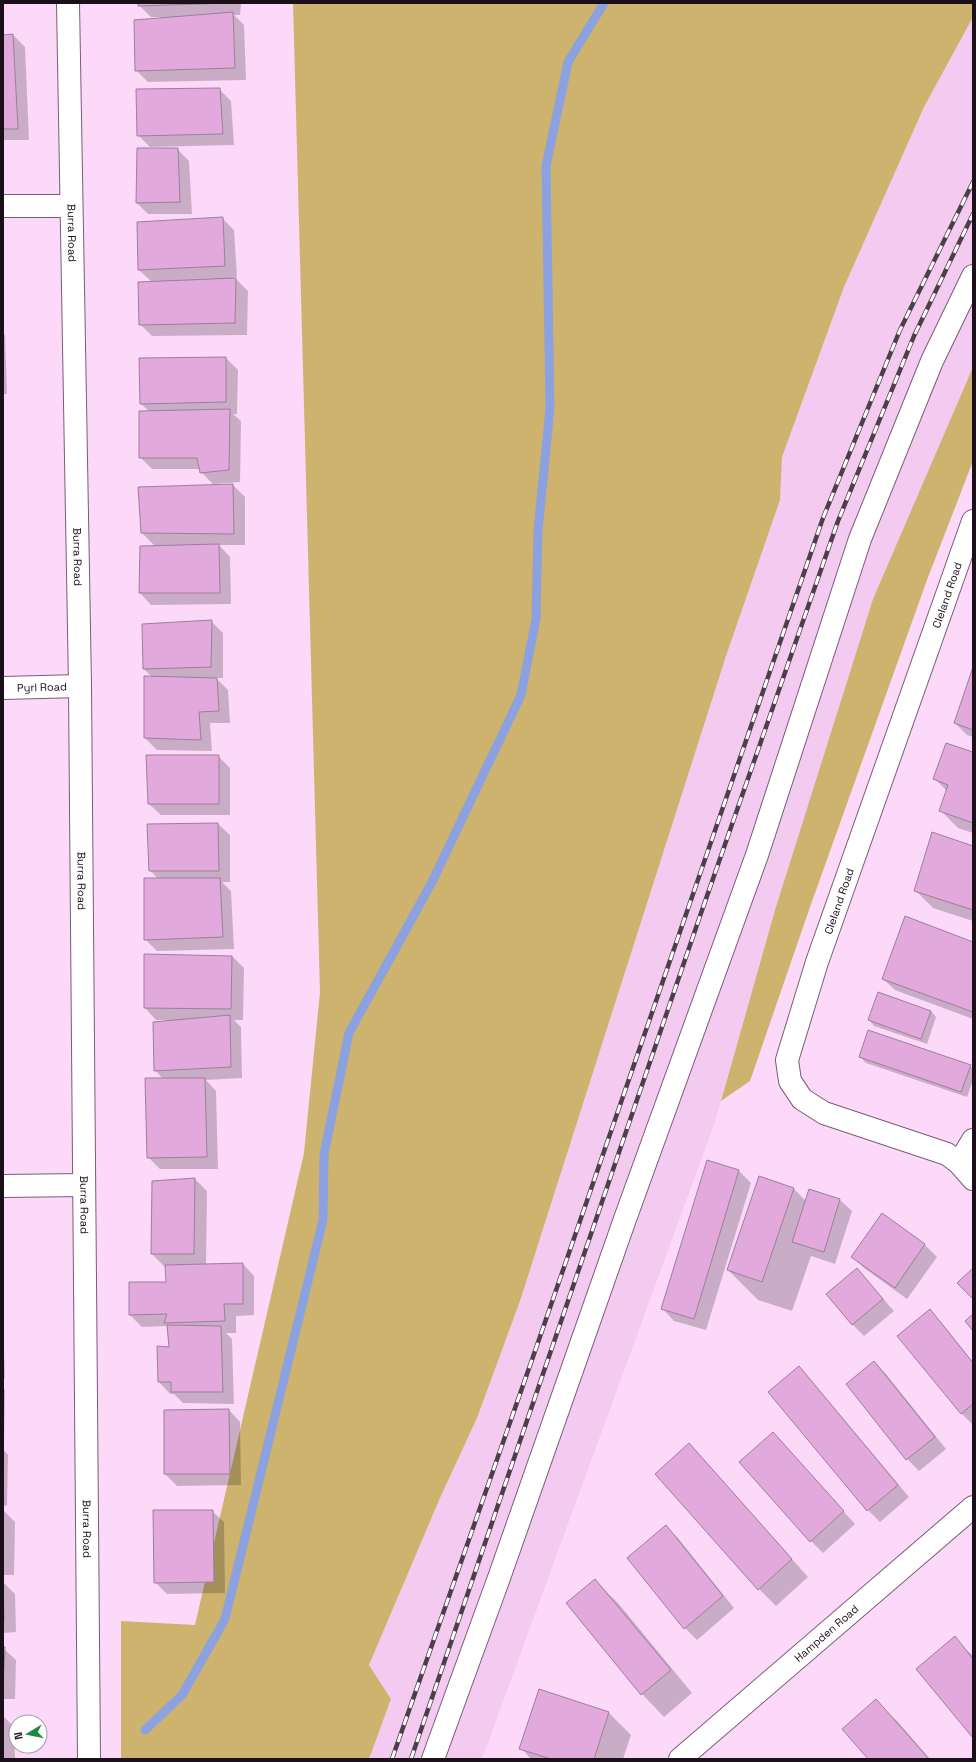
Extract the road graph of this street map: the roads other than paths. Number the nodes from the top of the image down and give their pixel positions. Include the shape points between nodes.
1 (68, 3) edge
2 (3, 206) edge
3 (71, 206) junction
4 (973, 276) edge
5 (973, 521) edge
6 (80, 686) junction
7 (3, 688) edge
8 (973, 1140) edge
9 (966, 1170) edge
10 (83, 1185) junction
11 (3, 1186) edge
12 (973, 1507) edge
13 (89, 1759) edge
14 (433, 1759) edge
15 (680, 1759) edge

1 - 3 street, Burra Road
2 - 3 street
3 - 6 street, Burra Road
4 - 14 street via 932,361 860,538 757,855
5 - 9 street, Cleland Road via 817,962 787,1060 790,1081 802,1099 819,1110 947,1154
6 - 7 street, Pyrl Road
6 - 10 street, Burra Road
8 - 9 street
10 - 11 street
10 - 13 street, Burra Road
12 - 15 street, Hampden Road

